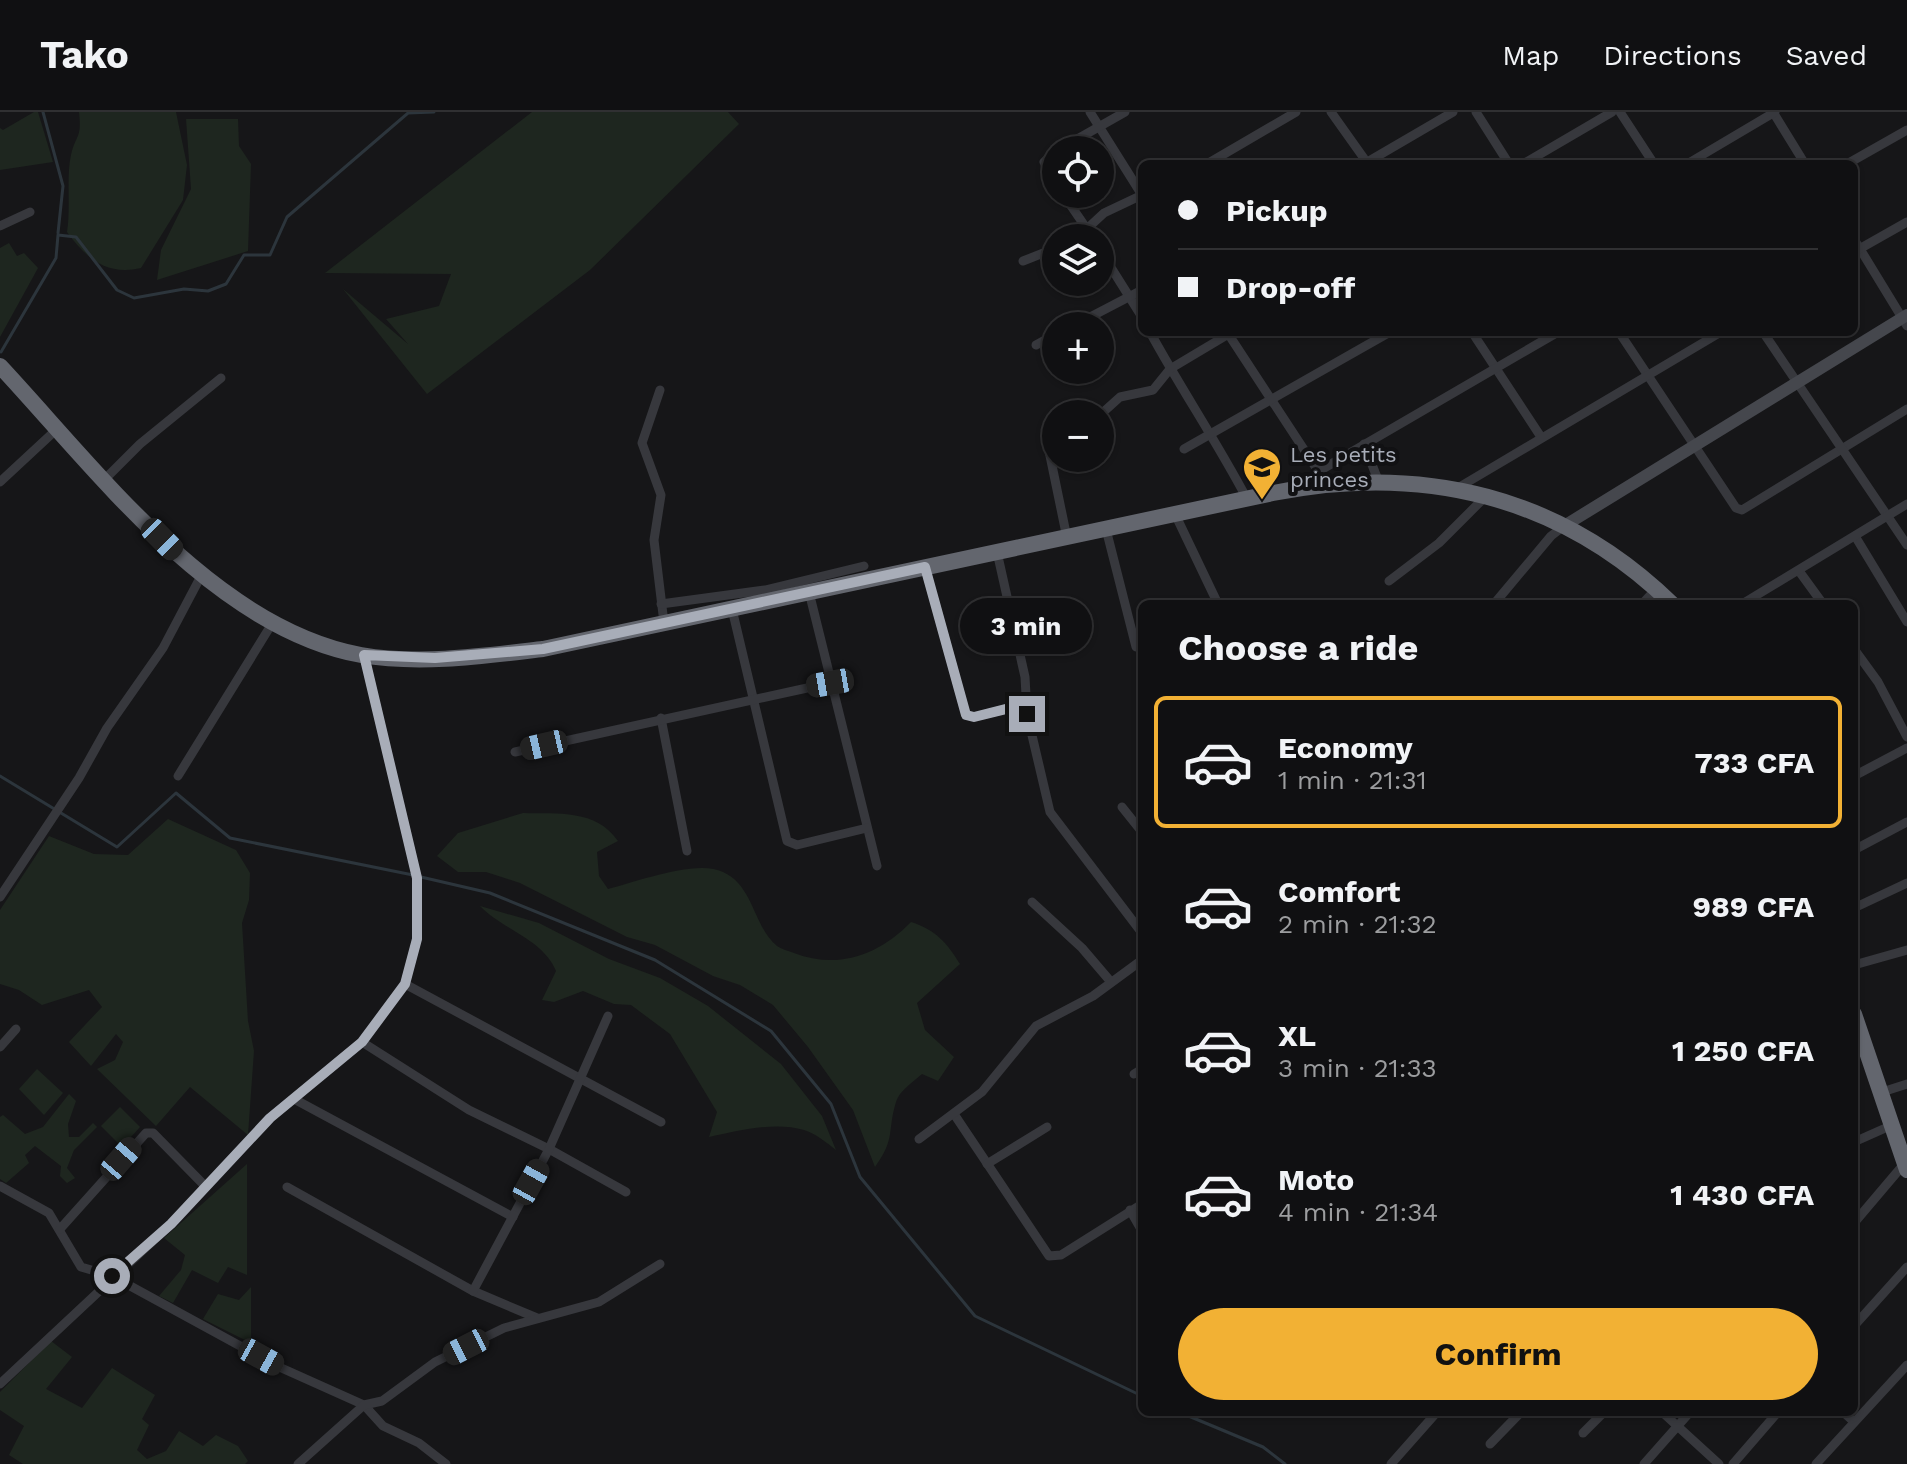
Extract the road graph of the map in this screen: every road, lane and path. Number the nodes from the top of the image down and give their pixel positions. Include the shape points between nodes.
1 (1090, 112) edge
2 (1125, 112) edge
3 (1296, 112) edge
4 (1331, 112) edge
5 (1453, 112) edge
6 (1476, 112) edge
7 (1612, 112) edge
8 (1620, 112) edge
9 (1774, 112) edge
10 (1099, 127) junction
11 (1907, 130) edge
12 (1083, 136) edge
13 (1214, 160) edge
14 (1364, 160) edge
15 (1371, 160) edge
16 (1506, 160) edge
17 (1530, 160) edge
18 (1651, 160) edge
19 (1694, 160) edge
20 (1803, 160) edge
21 (1854, 160) edge
22 (1138, 189) edge
23 (1138, 197) edge
24 (30, 212) dead end
25 (1907, 222) edge
26 (1090, 224) edge
27 (0, 226) edge
28 (1858, 249) edge
29 (1858, 251) edge
30 (1042, 254) edge
31 (1023, 261) dead end
32 (1114, 272) edge
33 (1138, 292) edge
34 (1130, 297) junction
35 (1138, 310) edge
36 (1101, 312) edge
37 (1905, 320) edge
38 (1152, 336) edge
39 (1225, 336) edge
40 (1232, 336) edge
41 (1383, 336) edge
42 (1475, 336) edge
43 (1551, 336) edge
44 (1622, 336) edge
45 (1714, 336) edge
46 (1766, 336) edge
47 (1042, 342) edge
48 (1036, 345) dead end
49 (0, 366) edge
50 (1494, 367) junction
51 (1170, 369) junction
52 (1648, 376) junction
53 (221, 378) dead end
54 (1797, 381) junction
55 (660, 390) dead end
56 (1272, 399) junction
57 (1114, 402) edge
58 (1907, 409) edge
59 (57, 429) junction
60 (1212, 433) junction
61 (1541, 437) junction
62 (1364, 444) junction
63 (1694, 446) junction
64 (1840, 447) junction
65 (1184, 449) dead end
66 (1053, 472) edge
67 (1322, 477) junction
68 (105, 479) junction
69 (1378, 480) junction
70 (0, 482) edge
71 (1456, 489) junction
72 (1486, 496) junction
73 (1247, 499) junction
74 (1907, 504) edge
75 (1175, 514) junction
76 (1885, 517) junction
77 (1564, 526) junction
78 (1106, 529) junction
79 (1855, 536) junction
80 (1067, 538) junction
81 (1907, 545) edge
82 (997, 552) junction
83 (864, 566) dead end
84 (925, 567) junction
85 (1799, 571) junction
86 (201, 576) junction
87 (1389, 581) dead end
88 (1656, 589) junction
89 (809, 592) junction
90 (1216, 600) edge
91 (1497, 600) edge
92 (1646, 600) edge
93 (1668, 600) edge
94 (1749, 600) edge
95 (1820, 600) edge
96 (661, 604) junction
97 (732, 609) junction
98 (273, 622) junction
99 (1907, 622) edge
100 (664, 623) junction
101 (1136, 647) dead end
102 (364, 655) junction
103 (1858, 661) edge
104 (830, 683) junction
105 (751, 698) junction
106 (1026, 704) junction
107 (661, 718) junction
108 (1907, 737) edge
109 (1907, 748) edge
110 (515, 752) dead end
111 (1858, 774) edge
112 (178, 776) dead end
113 (1122, 807) dead end
114 (1907, 822) edge
115 (1138, 827) edge
116 (867, 828) junction
117 (1858, 848) edge
118 (687, 851) dead end
119 (877, 866) dead end
120 (1907, 883) edge
121 (0, 897) edge
122 (1032, 902) dead end
123 (1858, 906) edge
124 (1138, 928) edge
125 (1907, 950) edge
126 (1138, 963) edge
127 (1858, 964) edge
128 (1111, 982) junction
129 (405, 984) junction
130 (608, 1016) dead end
131 (16, 1029) dead end
132 (362, 1042) junction
133 (0, 1047) edge
134 (1861, 1057) edge
135 (580, 1079) junction
136 (1907, 1084) edge
137 (1879, 1093) junction
138 (294, 1099) junction
139 (954, 1114) junction
140 (661, 1122) dead end
141 (1890, 1126) junction
142 (1047, 1127) dead end
143 (919, 1139) dead end
144 (1858, 1140) edge
145 (549, 1149) junction
146 (987, 1164) junction
147 (1906, 1167) edge
148 (0, 1186) edge
149 (206, 1187) junction
150 (287, 1187) dead end
151 (626, 1192) dead end
152 (1138, 1206) edge
153 (1130, 1210) junction
154 (513, 1217) junction
155 (1858, 1219) edge
156 (1138, 1224) edge
157 (60, 1229) junction
158 (660, 1264) dead end
159 (1907, 1267) edge
160 (112, 1276) junction
161 (473, 1291) junction
162 (537, 1318) junction
163 (1858, 1322) edge
164 (1907, 1365) edge
165 (0, 1384) edge
166 (364, 1405) junction
167 (1433, 1416) edge
168 (1517, 1416) edge
169 (1600, 1416) edge
170 (1666, 1416) edge
171 (1687, 1416) edge
172 (1775, 1416) edge
173 (1847, 1416) edge
174 (1858, 1416) edge
175 (1858, 1416) edge
176 (1853, 1421) junction
177 (1677, 1427) junction
178 (1583, 1433) dead end
179 (1490, 1444) dead end
180 (298, 1464) edge
181 (446, 1464) edge
182 (1391, 1464) edge
183 (1644, 1464) edge
184 (1719, 1464) edge
185 (1733, 1464) edge
186 (1816, 1464) edge

1 - 10 street
2 - 10 street
3 - 13 street
4 - 14 street
5 - 15 street
6 - 16 street
7 - 17 street
8 - 18 street
9 - 19 street
9 - 20 street
10 - 12 street
10 - 22 street
11 - 21 street
23 - 26 street
24 - 27 street
25 - 28 street
29 - 37 street
30 - 31 street
32 - 34 street
33 - 34 street
34 - 35 street
34 - 36 street
37 - 54 street
38 - 51 street
39 - 51 street
40 - 56 street
41 - 56 street
42 - 50 street
43 - 50 street
44 - 52 street
45 - 52 street
46 - 54 street
47 - 48 street
49 - 59 highway
50 - 61 street
50 - 62 street
51 - 57 street via 1153,390
51 - 60 street
52 - 61 street
52 - 63 street
53 - 68 street
54 - 63 street
54 - 64 street
55 - 96 street via 642,443 661,495 654,540
56 - 60 street
56 - 67 street
58 - 64 street
59 - 68 highway
59 - 70 street
60 - 65 street
60 - 73 street
61 - 71 street
62 - 67 street
62 - 69 street
63 - 64 street via 1742,510
63 - 77 street
64 - 76 street
66 - 80 street
67 - 69 highway
67 - 73 highway
68 - 86 highway
69 - 71 highway
71 - 72 highway
72 - 77 highway
72 - 87 street via 1439,543
73 - 75 highway
74 - 76 street
75 - 78 highway
75 - 90 street
76 - 79 street
76 - 81 street
77 - 88 highway via 1610,552
77 - 91 street
78 - 80 highway
78 - 101 street
79 - 85 street
79 - 99 street
80 - 82 highway
82 - 84 highway
82 - 106 street via 1025,677
83 - 96 street via 765,590
84 - 89 highway
84 - 106 street via 966,715
85 - 94 street
85 - 95 street
86 - 98 highway
86 - 121 street via 163,648
88 - 92 street
88 - 93 highway
89 - 97 highway
89 - 104 street
96 - 100 street
97 - 100 highway
97 - 105 street
98 - 102 highway via 321,644
98 - 112 street
100 - 102 highway via 493,655
102 - 129 street via 417,878 417,939
103 - 108 street via 1878,682
104 - 105 street
104 - 116 street
105 - 107 street
105 - 116 street via 787,841 797,845
106 - 124 street via 1056,825
107 - 110 street
107 - 118 street
109 - 111 street
113 - 115 street
114 - 117 street
116 - 119 street
120 - 123 street
122 - 128 street
125 - 127 street
126 - 128 street
128 - 139 street via 1036,1026 982,1092
129 - 132 street
129 - 135 street
130 - 135 street
131 - 133 street
132 - 138 street
132 - 145 street via 469,1110
134 - 137 highway
135 - 140 street
135 - 145 street
136 - 137 street
137 - 141 highway
138 - 149 street
138 - 154 street
139 - 143 street
139 - 146 street
141 - 144 street
141 - 147 highway
142 - 146 street
145 - 151 street
145 - 154 street
146 - 153 street via 1053,1258
147 - 155 street
148 - 157 street via 31,1200
149 - 157 street via 153,1133 146,1133
149 - 160 street
150 - 161 street
152 - 153 street
153 - 156 street
154 - 161 street
157 - 160 street via 75,1262
158 - 162 street via 599,1302
159 - 163 street
160 - 165 street
160 - 166 street via 277,1366
161 - 162 street
162 - 166 street via 435,1362 382,1401
164 - 175 street
166 - 180 street
166 - 181 street via 383,1426 419,1443
167 - 182 street
168 - 179 street
169 - 178 street
170 - 177 street
171 - 177 street
172 - 185 street
173 - 176 street
174 - 176 street
176 - 186 street
177 - 183 street
177 - 184 street

